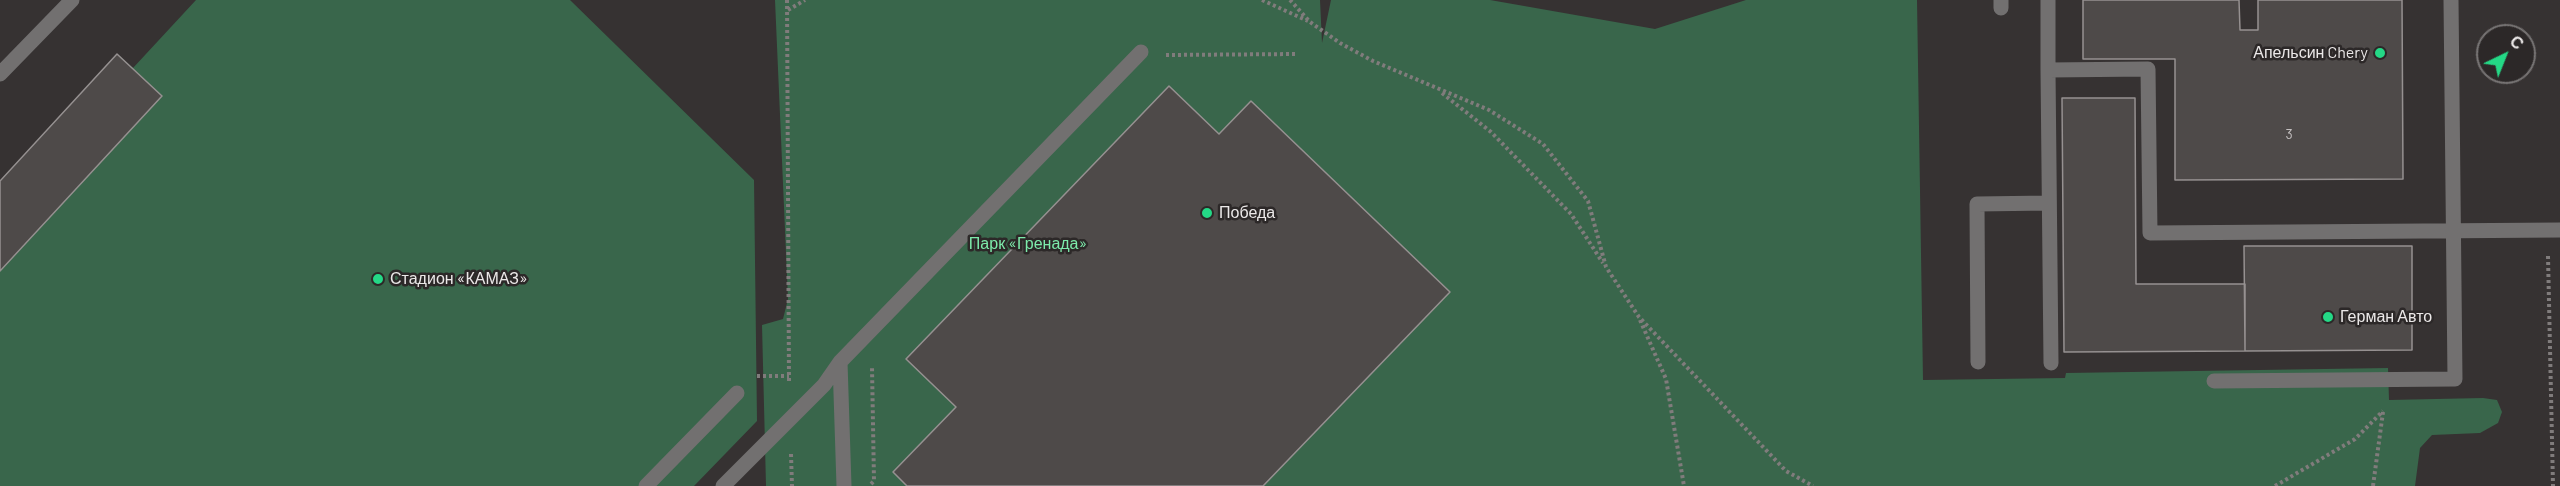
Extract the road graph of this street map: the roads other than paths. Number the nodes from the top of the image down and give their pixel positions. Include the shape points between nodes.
1 (72, 0) edge
2 (2048, 0) edge
3 (2451, 0) edge
4 (1141, 52) dead end
5 (2048, 70) junction
6 (0, 74) edge
7 (2049, 203) junction
8 (2554, 230) edge
9 (2454, 231) junction
10 (840, 362) junction
11 (1978, 362) dead end
12 (2051, 363) dead end
13 (2214, 381) dead end
14 (737, 393) dead end
15 (646, 486) edge
16 (723, 486) edge
17 (844, 486) edge

1 - 6 lane
2 - 5 lane
3 - 9 lane
4 - 10 lane
5 - 7 lane
5 - 9 lane via 2148,69 2150,233
7 - 11 lane via 1977,204
7 - 12 lane
8 - 9 lane
9 - 13 lane via 2455,379
10 - 16 lane via 824,385
10 - 17 lane
14 - 15 lane

